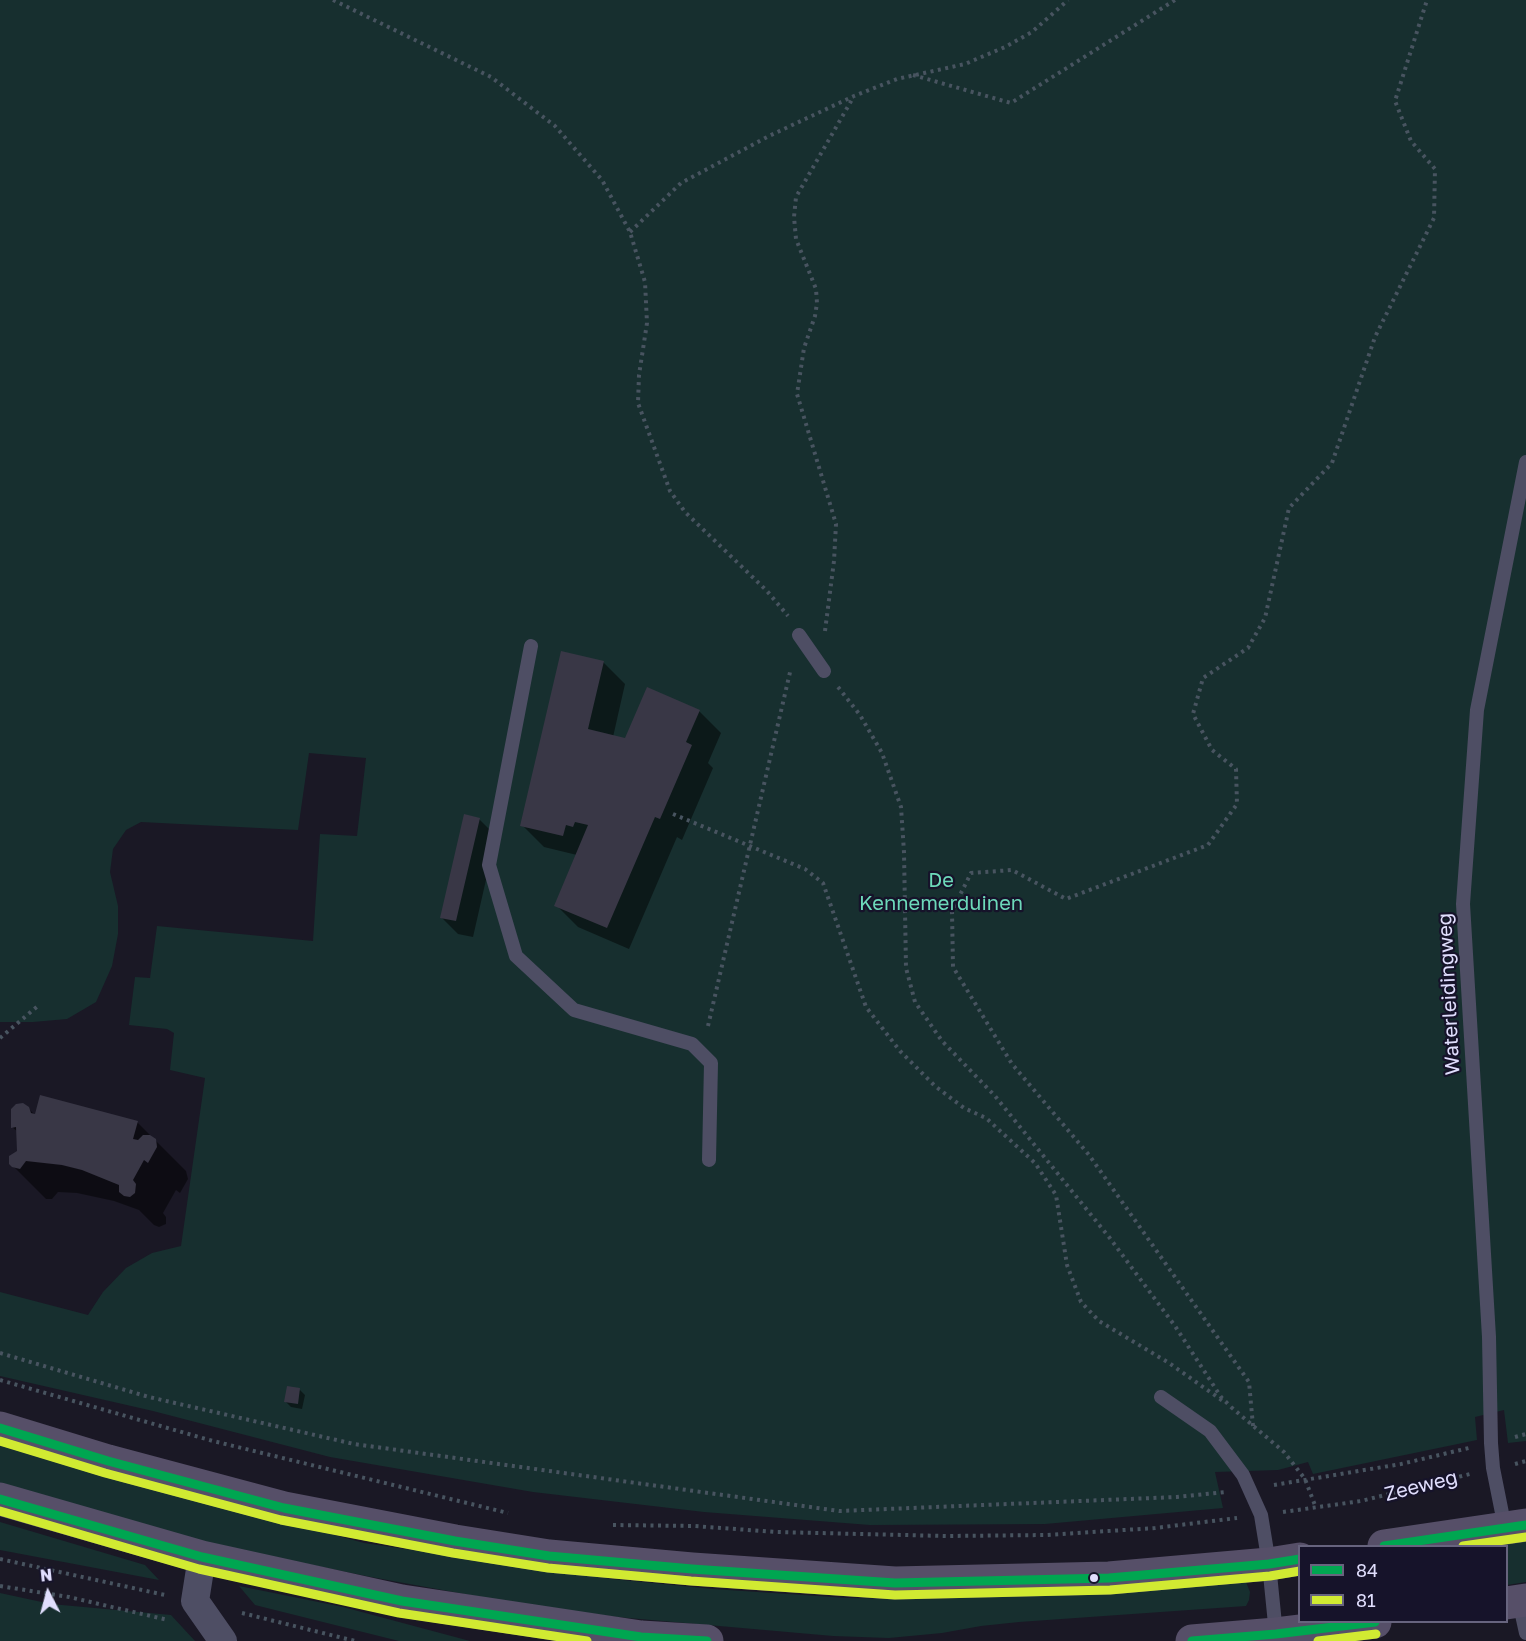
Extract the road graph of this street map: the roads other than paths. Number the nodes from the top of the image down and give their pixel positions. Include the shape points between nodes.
1 (1526, 462) edge
2 (799, 635) road end
3 (531, 646) dead end
4 (824, 671) road end
5 (709, 1160) dead end
6 (1161, 1397) dead end
7 (0, 1428) edge
8 (0, 1499) edge
9 (1515, 1527) edge
10 (1391, 1545) edge
11 (202, 1557) junction
12 (1284, 1562) edge
13 (1517, 1601) edge
14 (1367, 1623) edge
15 (1526, 1633) edge
16 (1276, 1634) junction
17 (219, 1637) edge
18 (706, 1641) edge
19 (1192, 1641) edge

1 - 9 lane, Waterleidingweg via 1477,711 1463,904 1490,1337 1493,1468
2 - 4 lane
3 - 5 lane via 489,865 516,956 574,1010 692,1044 711,1063
6 - 12 lane via 1210,1431 1244,1475
7 - 12 main road via 284,1508 549,1556 896,1583 1109,1578
8 - 11 main road
9 - 10 main road
11 - 17 street via 195,1601
11 - 18 main road via 402,1601 641,1637
12 - 16 lane
13 - 15 lane
14 - 16 main road
16 - 19 main road

